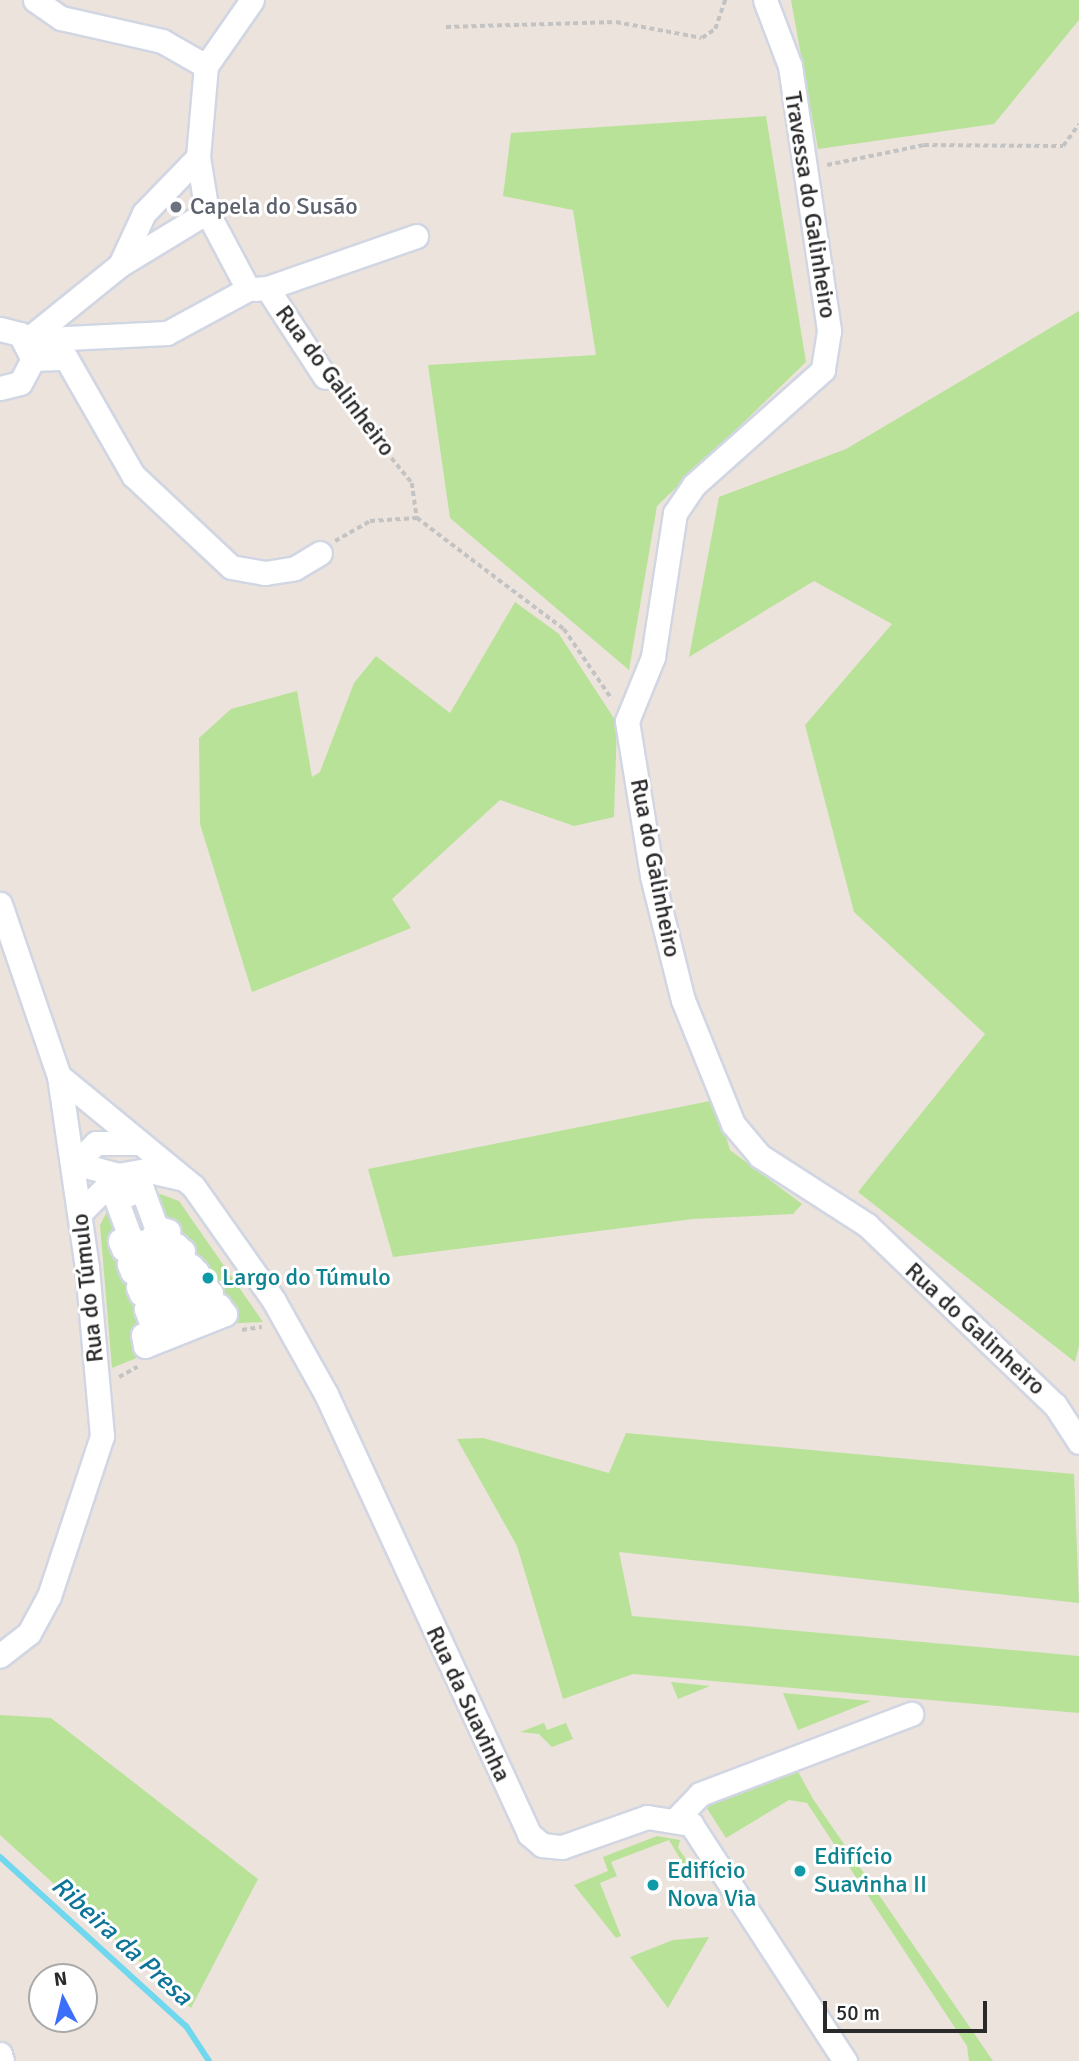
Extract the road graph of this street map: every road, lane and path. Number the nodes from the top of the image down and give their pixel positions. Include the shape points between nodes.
1 (35, 0) edge
2 (252, 0) edge
3 (725, 0) edge
4 (765, 0) edge
5 (446, 27) dead end
6 (206, 66) junction
7 (1079, 124) edge
8 (198, 157) junction
9 (805, 170) junction
10 (208, 212) junction
11 (416, 236) dead end
12 (120, 265) junction
13 (257, 289) junction
14 (0, 330) edge
15 (30, 349) junction
16 (325, 377) joint
17 (0, 391) edge
18 (417, 518) junction
19 (320, 553) joint
20 (627, 721) junction
21 (0, 904) edge
22 (59, 1076) junction
23 (142, 1144) junction
24 (75, 1163) junction
25 (118, 1175) junction
26 (183, 1179) junction
27 (142, 1189) joint
28 (80, 1213) junction
29 (1079, 1442) edge
30 (0, 1656) edge
31 (911, 1714) dead end
32 (677, 1818) junction
33 (0, 2054) edge
34 (2, 2061) edge
35 (845, 2061) edge

1 - 6 street via 61,18 162,41
2 - 6 street
3 - 5 path via 716,29 702,38 616,23
4 - 9 street, Travessa do Galinheiro via 790,66
6 - 8 street, Rua do Galinheiro
7 - 9 path via 1063,146 924,145
8 - 10 street, Rua do Galinheiro
8 - 12 street via 144,213
9 - 20 street, Travessa do Galinheiro via 829,331 823,370 694,485 675,513 653,657
10 - 12 street
10 - 13 street, Rua do Galinheiro
11 - 13 street
12 - 15 street
13 - 15 street via 167,333
13 - 16 street, Rua do Galinheiro
14 - 15 street
15 - 17 street via 20,383
15 - 19 street via 66,358 133,475 231,567 265,573 295,568
16 - 18 path, Rua do Galinheiro via 412,483
18 - 19 path via 370,521
18 - 20 path via 564,629
20 - 29 street, Rua do Galinheiro via 671,955 733,1124 760,1156 867,1225 1055,1405
21 - 22 street, Rua do Túmulo
22 - 23 street, Rua da Suavinha
22 - 24 street, Rua do Túmulo
23 - 24 street via 96,1143
23 - 26 street, Rua da Suavinha
24 - 25 street
24 - 28 street, Rua do Túmulo
25 - 26 street via 145,1170
25 - 28 street
26 - 32 street, Rua da Suavinha via 204,1197 308,1356 529,1834 542,1845 562,1847 647,1816
27 - 27 street via 156,1227 168,1231 151,1238 157,1253 176,1245 183,1251 161,1260 167,1275 191,1266 197,1272 171,1283 178,1297 205,1286 211,1293 181,1305 188,1319 219,1306 225,1314 145,1346 143,1335 167,1326 162,1312 149,1317 146,1309 161,1304 155,1289 141,1294 138,1287 154,1280 148,1265 132,1272 128,1264 146,1257 139,1242 123,1249 120,1241 130,1237 116,1199
28 - 30 street, Rua do Túmulo via 102,1436 48,1596 29,1633
31 - 32 street via 701,1794
32 - 35 street via 701,1835
33 - 34 street

